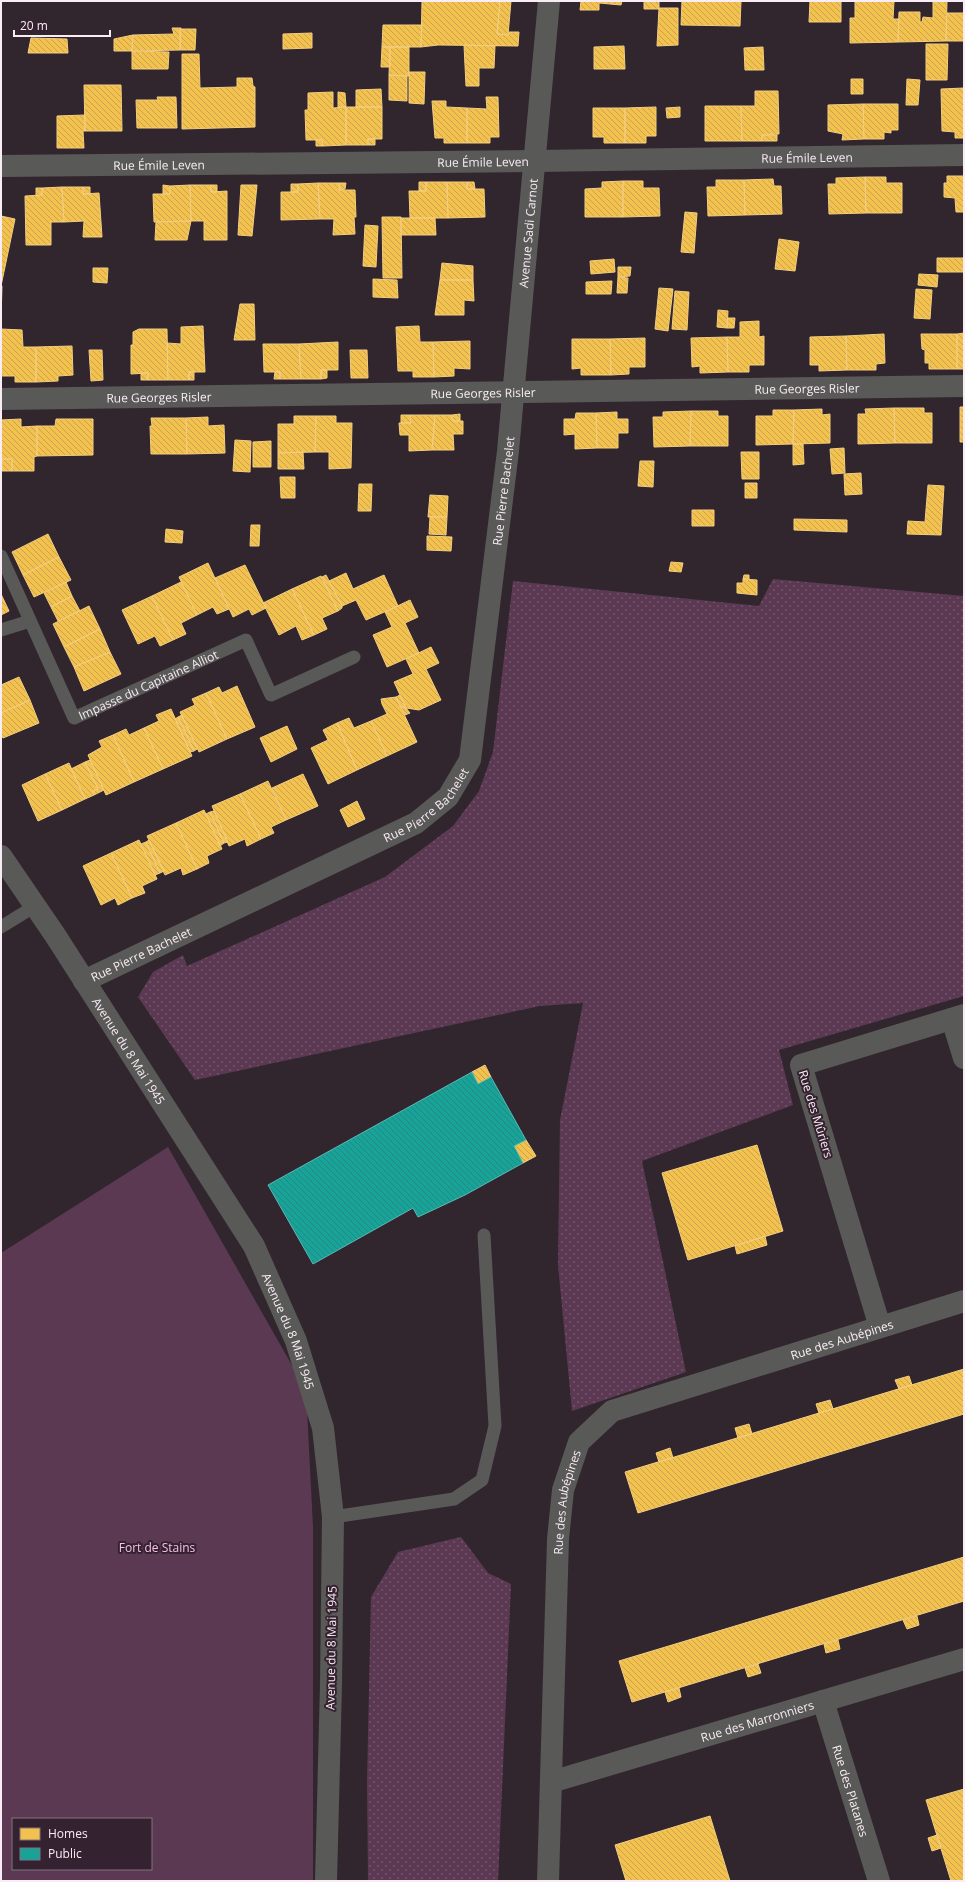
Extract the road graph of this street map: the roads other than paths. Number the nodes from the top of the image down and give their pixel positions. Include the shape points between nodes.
1 (549, 1) edge
2 (964, 155) edge
3 (535, 161) junction
4 (1, 166) edge
5 (964, 386) edge
6 (513, 393) junction
7 (1, 399) edge
8 (1, 556) edge
9 (30, 621) junction
10 (1, 630) edge
11 (354, 657) dead end
12 (1, 856) edge
13 (35, 906) junction
14 (1, 927) edge
15 (84, 981) junction
16 (958, 1017) edge
17 (964, 1058) edge
18 (484, 1234) dead end
19 (964, 1301) edge
20 (880, 1327) junction
21 (333, 1517) junction
22 (964, 1659) edge
23 (823, 1701) junction
24 (551, 1782) junction
25 (326, 1881) edge
26 (548, 1881) edge
27 (880, 1881) edge

1 - 3 street, Avenue Sadi Carnot
2 - 3 street, Rue Émile Leven
3 - 4 street, Rue Émile Leven
3 - 6 street, Avenue Sadi Carnot
5 - 6 street, Rue Georges Risler
6 - 7 street, Rue Georges Risler
6 - 15 street, Rue Pierre Bachelet via 470,760 448,797 416,823
8 - 9 lane, Impasse du Capitaine Alliot
9 - 10 lane
9 - 11 lane, Impasse du Capitaine Alliot via 74,718 246,640 271,695
12 - 13 street, Avenue du 8 Mai 1945
13 - 14 lane
13 - 15 street, Avenue du 8 Mai 1945
15 - 21 street, Avenue du 8 Mai 1945 via 254,1246 296,1341 323,1428
16 - 17 street
16 - 20 street, Rue des Mûriers via 801,1065
18 - 21 lane via 495,1426 482,1480 454,1499
19 - 20 street, Rue des Aubépines
20 - 24 street, Rue des Aubépines via 612,1411 579,1442 563,1490 558,1539
21 - 25 street, Avenue du 8 Mai 1945
22 - 23 street, Rue des Marronniers
23 - 24 street, Rue des Marronniers
23 - 27 street, Rue des Platanes
24 - 26 street, Rue des Aubépines

